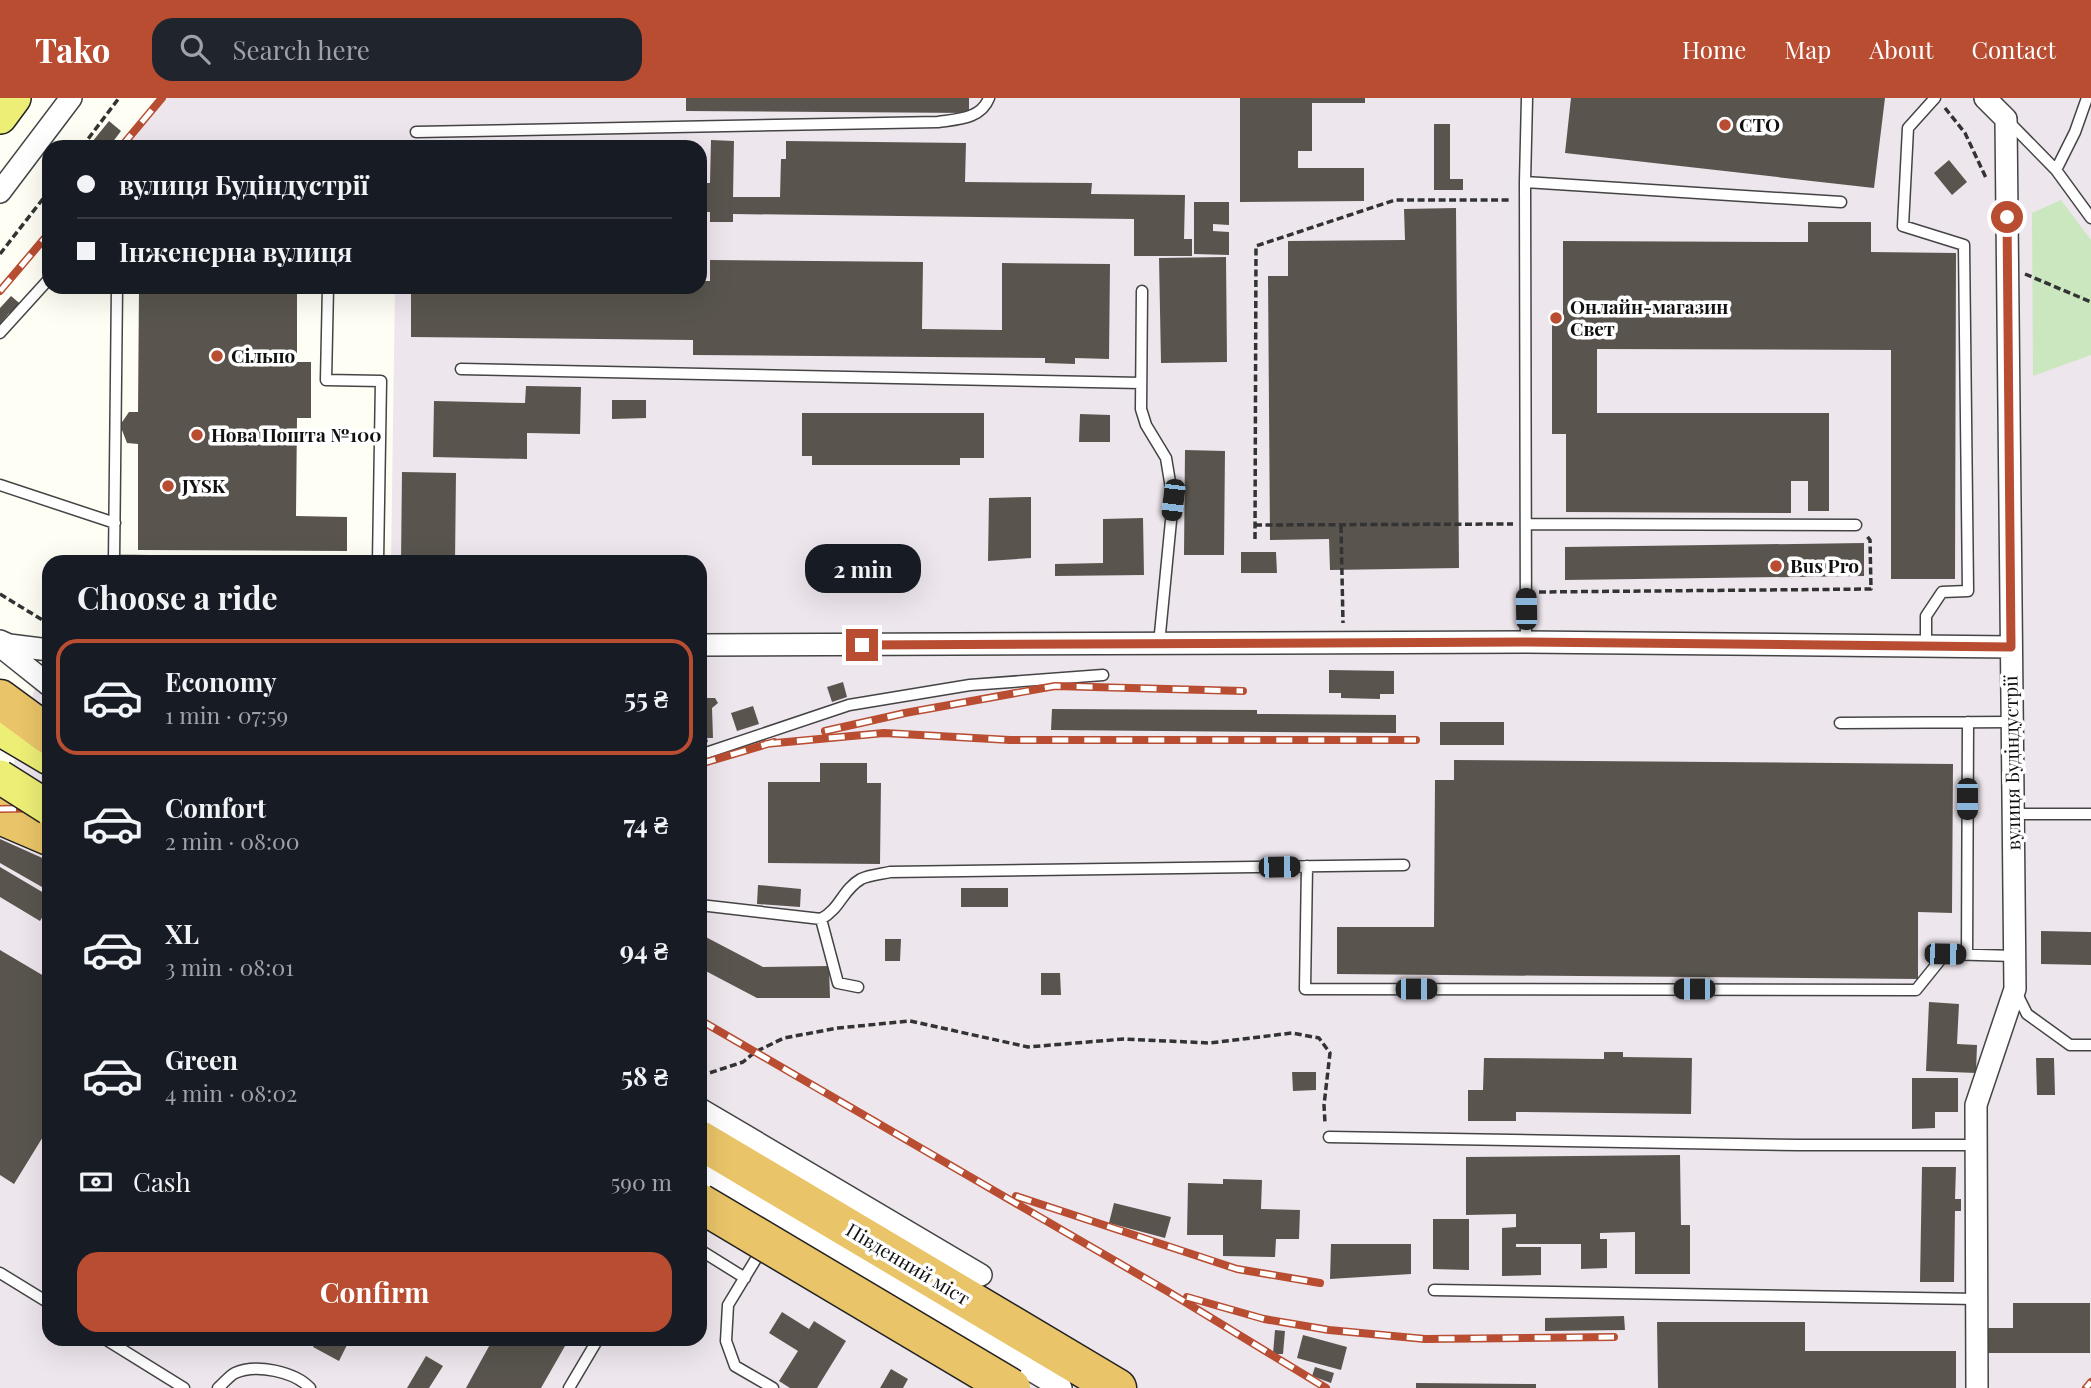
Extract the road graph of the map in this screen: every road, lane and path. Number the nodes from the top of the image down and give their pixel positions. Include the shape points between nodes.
1 (14, 98) edge
2 (71, 98) edge
3 (118, 98) edge
4 (989, 98) edge
5 (1527, 98) edge
6 (1936, 98) edge
7 (1984, 98) edge
8 (2087, 98) edge
9 (0, 117) edge
10 (2006, 119) junction
11 (416, 132) dead end
12 (87, 140) edge
13 (2056, 170) junction
14 (1525, 182) junction
15 (0, 192) edge
16 (42, 200) edge
17 (1525, 200) junction
18 (1841, 202) dead end
19 (2091, 218) edge
20 (0, 254) edge
21 (2007, 266) junction
22 (42, 287) edge
23 (1142, 291) dead end
24 (117, 294) edge
25 (328, 294) edge
26 (2091, 302) edge
27 (0, 333) edge
28 (461, 369) dead end
29 (1141, 383) junction
30 (0, 485) edge
31 (115, 523) junction
32 (1526, 524) junction
33 (1255, 525) junction
34 (1341, 525) junction
35 (1856, 525) joint
36 (1255, 539) dead end
37 (114, 555) edge
38 (379, 555) edge
39 (1526, 592) junction
40 (0, 594) edge
41 (42, 620) edge
42 (1343, 632) dead end
43 (1526, 642) junction
44 (0, 643) edge
45 (1159, 644) junction
46 (707, 645) edge
47 (1926, 646) junction
48 (2011, 647) junction
49 (42, 649) edge
50 (1103, 675) dead end
51 (42, 679) edge
52 (0, 699) edge
53 (1968, 722) junction
54 (2012, 722) junction
55 (1840, 723) dead end
56 (0, 729) edge
57 (42, 729) edge
58 (707, 753) edge
59 (42, 754) edge
60 (0, 777) edge
61 (42, 804) edge
62 (2013, 814) junction
63 (2091, 814) edge
64 (0, 815) edge
65 (0, 824) edge
66 (39, 839) edge
67 (1404, 865) dead end
68 (1307, 866) junction
69 (707, 906) edge
70 (821, 919) junction
71 (1967, 955) junction
72 (2014, 956) junction
73 (858, 987) dead end
74 (2015, 989) junction
75 (2091, 1045) edge
76 (707, 1074) edge
77 (707, 1113) edge
78 (1329, 1138) joint
79 (707, 1144) edge
80 (1976, 1145) junction
81 (707, 1187) edge
82 (707, 1188) edge
83 (780, 1220) junction
84 (707, 1254) edge
85 (0, 1273) edge
86 (981, 1275) dead end
87 (745, 1278) junction
88 (1434, 1290) dead end
89 (42, 1299) edge
90 (1977, 1299) junction
91 (116, 1346) edge
92 (593, 1346) edge
93 (184, 1388) edge
94 (218, 1388) edge
95 (310, 1388) edge
96 (569, 1388) edge
97 (772, 1388) edge
98 (1011, 1388) edge
99 (1061, 1388) edge
100 (1116, 1388) edge
101 (1977, 1388) edge

1 - 9 main road
2 - 15 street
3 - 12 path
4 - 11 lane via 972,117 938,122
5 - 14 lane
6 - 47 lane via 1908,128 1903,226 1964,245 1968,591 1942,592 1926,616
7 - 10 street
8 - 13 lane
10 - 13 lane
10 - 21 street, вулиця Будіндустрії
13 - 19 lane
14 - 17 lane
14 - 18 lane
16 - 20 path
17 - 32 lane
17 - 33 path via 1395,200 1256,246
21 - 26 path
21 - 48 street, вулиця Будіндустрії
22 - 27 lane
23 - 29 lane
24 - 31 lane
25 - 38 lane via 326,380 381,381
28 - 29 lane
29 - 45 lane via 1141,409 1166,458 1173,500
30 - 31 lane
31 - 37 lane
32 - 34 path
32 - 35 lane
32 - 39 lane
33 - 34 path
33 - 36 path
34 - 42 path
35 - 39 path via 1870,540 1871,589
39 - 43 lane
40 - 41 path
43 - 45 street
43 - 47 street
44 - 49 street
44 - 51 street
45 - 46 street
47 - 48 street
48 - 54 street, вулиця Будіндустрії
50 - 58 lane via 970,685 849,705
52 - 57 highway
53 - 54 lane
53 - 55 lane
53 - 71 lane
54 - 62 street, вулиця Будіндустрії
56 - 59 main road
60 - 61 main road, bridge
62 - 63 lane
62 - 72 street, вулиця Будіндустрії
64 - 66 highway
65 - 66 lane
67 - 68 lane
68 - 70 lane via 890,872 863,878 845,892 834,912
68 - 71 lane via 1305,989 1916,990 1945,954
69 - 70 lane
70 - 73 lane via 838,984
71 - 72 lane
72 - 74 street, вулиця Будіндустрії
74 - 75 lane via 2027,1014 2070,1045
74 - 80 street, вулиця Будіндустрії via 1976,1105
76 - 78 path via 743,1062 784,1038 910,1021 1028,1047 1124,1039 1210,1043 1292,1033 1319,1038 1329,1053 1324,1105
77 - 86 street
78 - 80 lane
79 - 100 highway, Південний міст
80 - 90 street, вулиця Будіндустрії
81 - 83 street
82 - 98 highway, bridge
83 - 87 lane
83 - 99 street
84 - 87 lane
85 - 89 lane
87 - 97 lane via 728,1305 726,1341 735,1366
88 - 90 lane
90 - 101 street, вулиця Будіндустрії
91 - 93 lane
92 - 96 lane
94 - 95 lane via 235,1373 257,1369 283,1373

